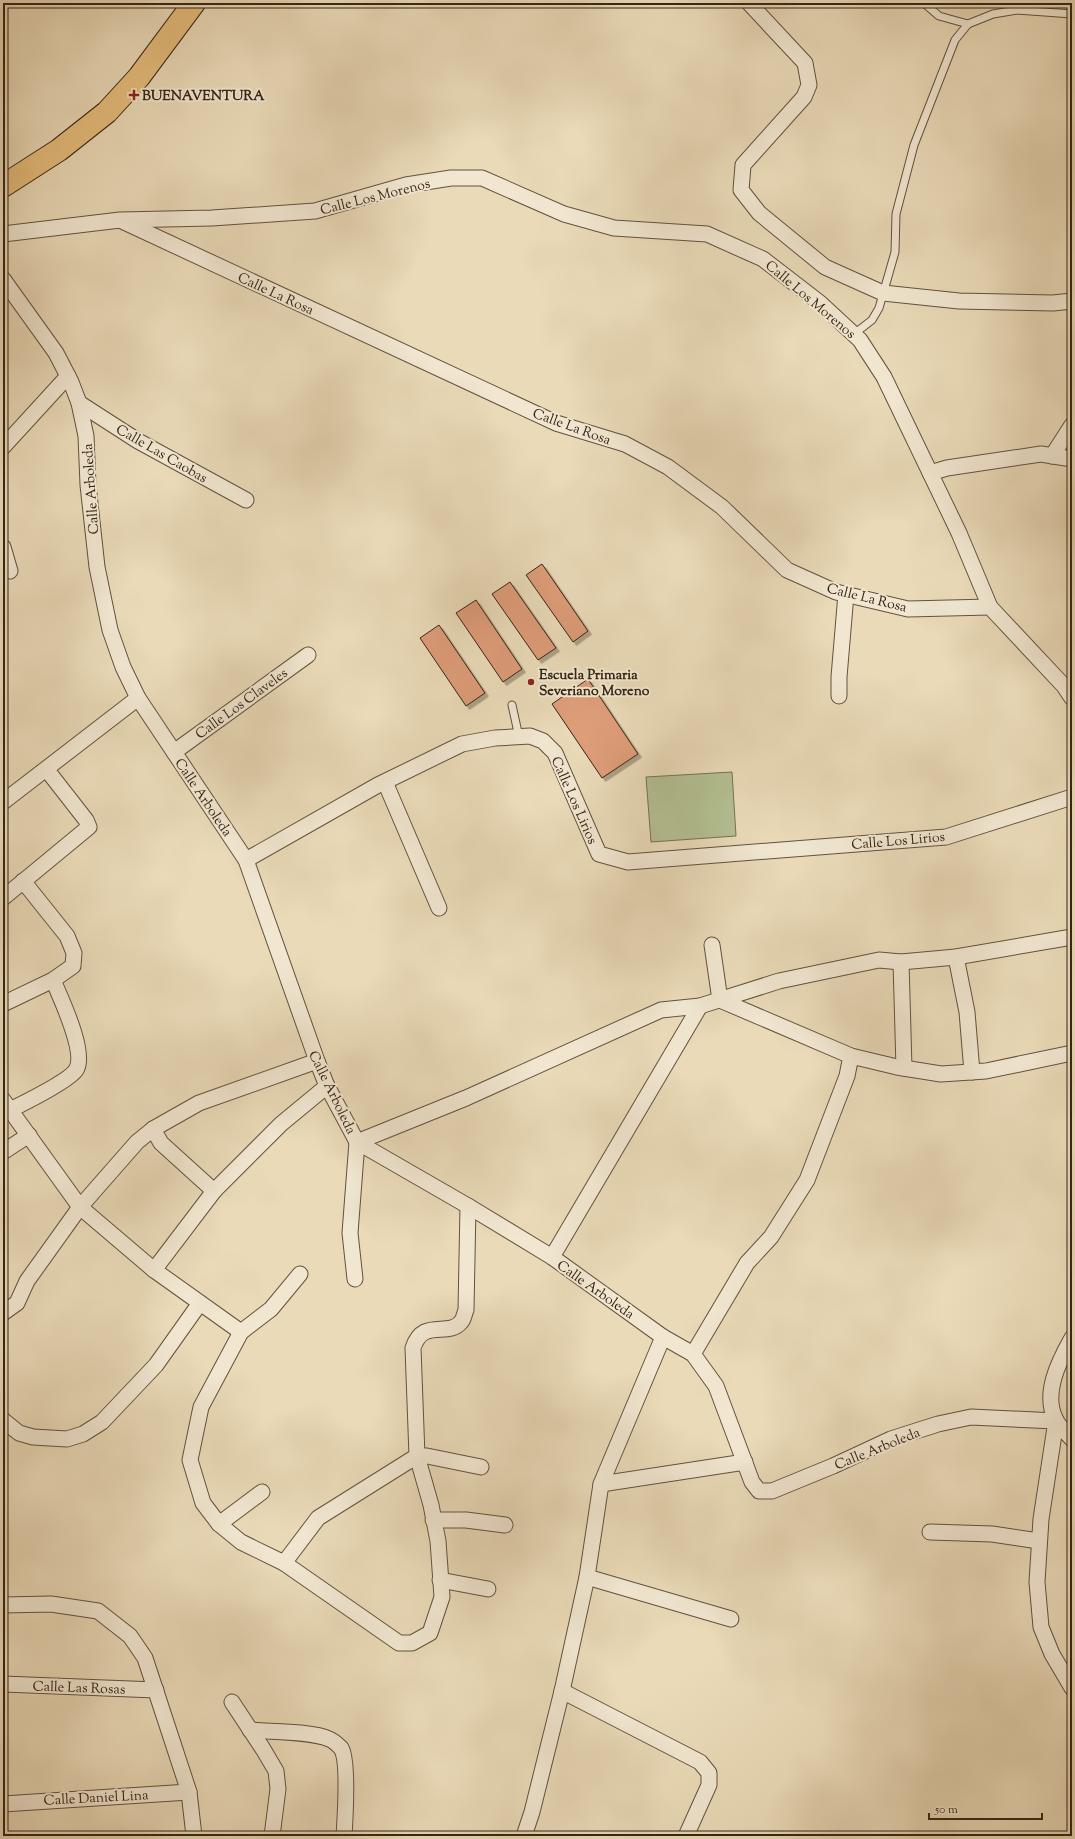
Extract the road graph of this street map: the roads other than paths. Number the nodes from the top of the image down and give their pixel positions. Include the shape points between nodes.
1 (194, 3) edge
2 (749, 3) edge
3 (924, 3) edge
4 (1072, 14) edge
5 (968, 24) junction
6 (5, 182) edge
7 (120, 220) junction
8 (3, 234) edge
9 (3, 279) edge
10 (883, 293) junction
11 (1072, 301) edge
12 (854, 334) junction
13 (68, 376) junction
14 (79, 403) junction
15 (1072, 425) edge
16 (3, 446) edge
17 (1052, 456) junction
18 (1072, 459) edge
19 (930, 473) junction
20 (246, 500) dead end
21 (3, 548) edge
22 (10, 571) dead end
23 (846, 594) junction
24 (990, 607) junction
25 (308, 655) dead end
26 (840, 696) dead end
27 (138, 698) junction
28 (1072, 698) edge
29 (512, 705) dead end
30 (519, 737) junction
31 (174, 752) junction
32 (47, 770) junction
33 (385, 782) junction
34 (1072, 797) edge
35 (3, 802) edge
36 (246, 860) junction
37 (23, 881) junction
38 (3, 898) edge
39 (439, 908) dead end
40 (1072, 937) edge
41 (712, 945) dead end
42 (956, 957) junction
43 (900, 962) junction
44 (53, 980) junction
45 (720, 1000) junction
46 (3, 1004) edge
47 (700, 1006) junction
48 (1072, 1053) edge
49 (851, 1056) junction
50 (317, 1061) junction
51 (904, 1068) junction
52 (972, 1072) junction
53 (327, 1086) junction
54 (7, 1105) edge
55 (153, 1129) junction
56 (29, 1136) junction
57 (357, 1142) junction
58 (3, 1152) edge
59 (214, 1191) junction
60 (468, 1206) junction
61 (80, 1208) junction
62 (552, 1257) junction
63 (154, 1270) junction
64 (300, 1274) dead end
65 (355, 1279) dead end
66 (200, 1303) junction
67 (3, 1313) edge
68 (241, 1332) junction
69 (663, 1337) junction
70 (1072, 1338) edge
71 (693, 1354) junction
72 (3, 1420) edge
73 (1056, 1421) junction
74 (1072, 1439) edge
75 (417, 1456) junction
76 (745, 1462) junction
77 (481, 1467) dead end
78 (601, 1484) junction
79 (262, 1492) dead end
80 (434, 1520) junction
81 (219, 1524) junction
82 (505, 1525) dead end
83 (930, 1532) dead end
84 (1040, 1540) junction
85 (284, 1563) junction
86 (587, 1577) junction
87 (440, 1580) junction
88 (488, 1589) dead end
89 (3, 1605) edge
90 (730, 1619) dead end
91 (3, 1684) edge
92 (1072, 1688) edge
93 (156, 1690) junction
94 (562, 1691) junction
95 (232, 1702) dead end
96 (250, 1730) junction
97 (189, 1792) junction
98 (3, 1804) edge
99 (194, 1836) edge
100 (272, 1836) edge
101 (344, 1836) edge
102 (524, 1836) edge
103 (686, 1836) edge

1 - 6 main road via 139,77 107,112 59,150
2 - 10 street via 805,63 809,85 804,97 743,166 741,190 759,213 825,267
3 - 5 lane via 939,16
4 - 5 lane via 1017,10 993,14
5 - 10 lane via 955,40 914,145 896,214 895,252
7 - 8 street, Calle Los Morenos
7 - 12 street, Calle Los Morenos via 315,212 406,184 451,178 482,178 564,214 614,228 707,234 763,259 820,303
7 - 23 street, Calle La Rosa via 556,423 625,444 668,467 722,507 787,570
9 - 13 street, Calle Arboleda via 56,353
10 - 11 street via 959,301
10 - 12 lane via 872,320
12 - 19 street, Calle Los Morenos via 884,377
13 - 14 street, Calle Arboleda
13 - 16 street
14 - 20 street, Calle Las Caobas via 138,441
14 - 27 street, Calle Arboleda via 86,436 88,485 97,567 110,630 123,668
15 - 17 street
17 - 18 street
17 - 19 street via 1041,454 947,468
19 - 24 street, Calle Los Morenos
21 - 22 street
23 - 24 street, Calle La Rosa via 908,609
23 - 26 street via 839,676
24 - 28 street, Calle Los Morenos via 1064,686
25 - 31 street, Calle Los Claveles
27 - 31 street, Calle Arboleda
27 - 32 street
29 - 30 lane
30 - 33 street, Calle Los Lirios via 462,744
30 - 34 street, Calle Los Lirios via 530,736 542,741 555,753 599,854 628,862 946,838
31 - 36 street, Calle Arboleda
32 - 35 street
32 - 37 street via 89,827
33 - 36 street, Calle Los Lirios
33 - 39 street
36 - 50 street, Calle Arboleda
37 - 38 street
37 - 44 street via 67,936 74,954 73,966
40 - 42 street
41 - 45 street
42 - 43 street
42 - 52 street via 967,1012
43 - 45 street via 879,960 779,981
43 - 51 street
44 - 46 street
44 - 54 street via 77,1043 80,1060 76,1071 62,1082
45 - 47 street
45 - 49 street
47 - 57 street via 661,1010 466,1098
47 - 62 street
48 - 52 street
49 - 51 street
49 - 71 street via 847,1076 807,1180 771,1237 747,1263
50 - 53 street, Calle Arboleda
50 - 55 street via 199,1103
51 - 52 street via 941,1074
53 - 57 street, Calle Arboleda
53 - 59 street via 281,1124
54 - 56 street
55 - 59 street via 161,1142
55 - 61 street via 121,1159
56 - 58 street
56 - 61 street
57 - 60 street, Calle Arboleda
57 - 65 street via 350,1232
59 - 63 street
60 - 62 street, Calle Arboleda
60 - 75 street via 466,1310 462,1321 456,1326 426,1331 417,1337 413,1348
61 - 63 street
61 - 67 street via 27,1281 17,1303
62 - 69 street, Calle Arboleda
63 - 66 street
64 - 68 street via 271,1309
66 - 68 street
66 - 72 street via 156,1365 102,1422 83,1434 67,1439 33,1437 19,1433
68 - 81 street via 201,1407 190,1460 203,1503
69 - 71 street, Calle Arboleda
69 - 78 street
70 - 73 street via 1058,1364 1051,1393 1051,1405
71 - 76 street, Calle Arboleda via 716,1386
73 - 74 street
73 - 76 street, Calle Arboleda via 971,1416 938,1424 891,1439 772,1491 759,1491 752,1482
73 - 84 street
75 - 77 street
75 - 80 street
75 - 85 street via 318,1518
76 - 78 street
78 - 86 street
79 - 81 street
80 - 82 street via 466,1520
80 - 87 street
81 - 85 street via 241,1542
83 - 84 street via 992,1534
84 - 92 street via 1037,1582 1041,1628 1052,1654
85 - 87 street via 399,1643 412,1643 430,1633 442,1597
86 - 90 street
86 - 94 street
87 - 88 street
89 - 93 street via 51,1604 98,1610 130,1636 145,1658
91 - 93 street, Calle Las Rosas
93 - 97 street
94 - 102 street
94 - 103 street via 700,1762 709,1773 709,1785
95 - 96 street
96 - 100 street via 276,1771 278,1789
96 - 101 street via 330,1739 341,1749 344,1760 346,1808
97 - 98 street, Calle Daniel Lina
97 - 99 street

